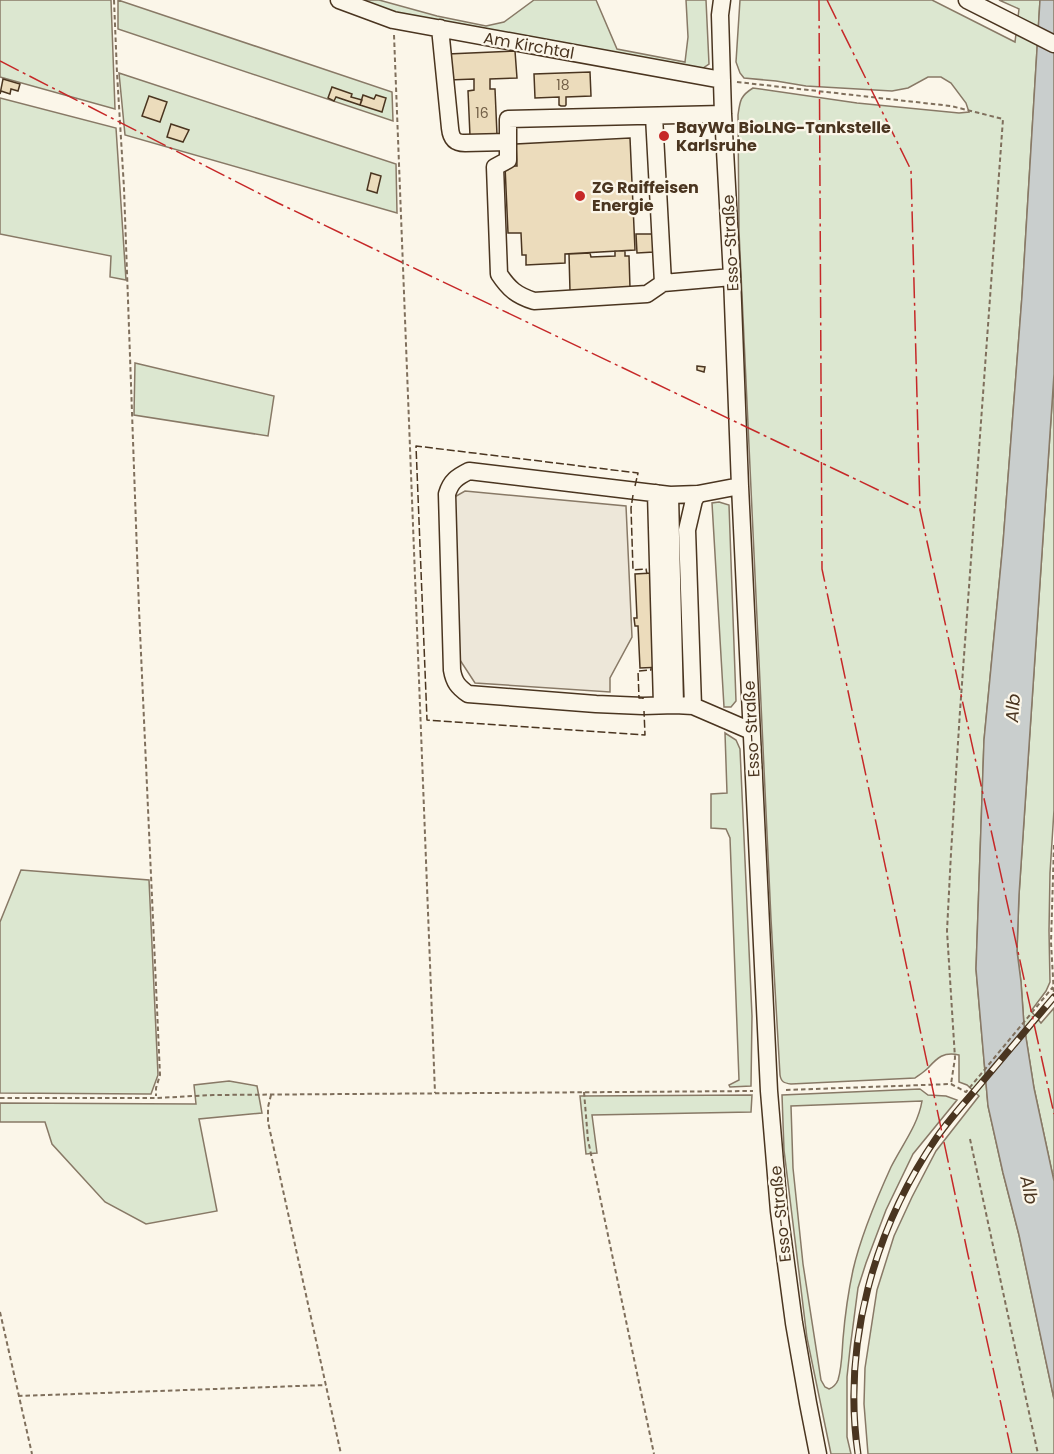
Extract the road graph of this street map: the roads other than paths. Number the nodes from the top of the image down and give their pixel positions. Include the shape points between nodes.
1 (339, 0) edge
2 (722, 0) edge
3 (967, 0) edge
4 (440, 28) junction
5 (1054, 44) edge
6 (722, 80) junction
7 (723, 114) junction
8 (654, 116) junction
9 (508, 142) junction
10 (732, 277) junction
11 (663, 283) junction
12 (740, 486) junction
13 (663, 494) junction
14 (698, 494) junction
15 (669, 705) junction
16 (693, 706) junction
17 (751, 731) junction
18 (818, 1454) edge

1 - 4 street, Am Kirchtal via 393,20
2 - 6 street, Esso-Straße
3 - 5 street
4 - 6 street, Am Kirchtal
4 - 9 street via 450,135 458,143
6 - 7 street, Esso-Straße
7 - 8 street
7 - 10 street, Esso-Straße
8 - 9 street via 508,119
8 - 11 street
9 - 11 street via 508,160 495,167 499,274 507,286 520,297 534,300 647,294
10 - 11 street
10 - 12 street, Esso-Straße
12 - 14 street
12 - 17 street, Esso-Straße
13 - 14 street
13 - 15 street
13 - 15 street via 469,471 457,477 447,494 452,669 459,688 468,694
14 - 16 street via 693,500 687,530
15 - 16 street
16 - 17 street
17 - 18 street, Esso-Straße via 768,1091 779,1211

